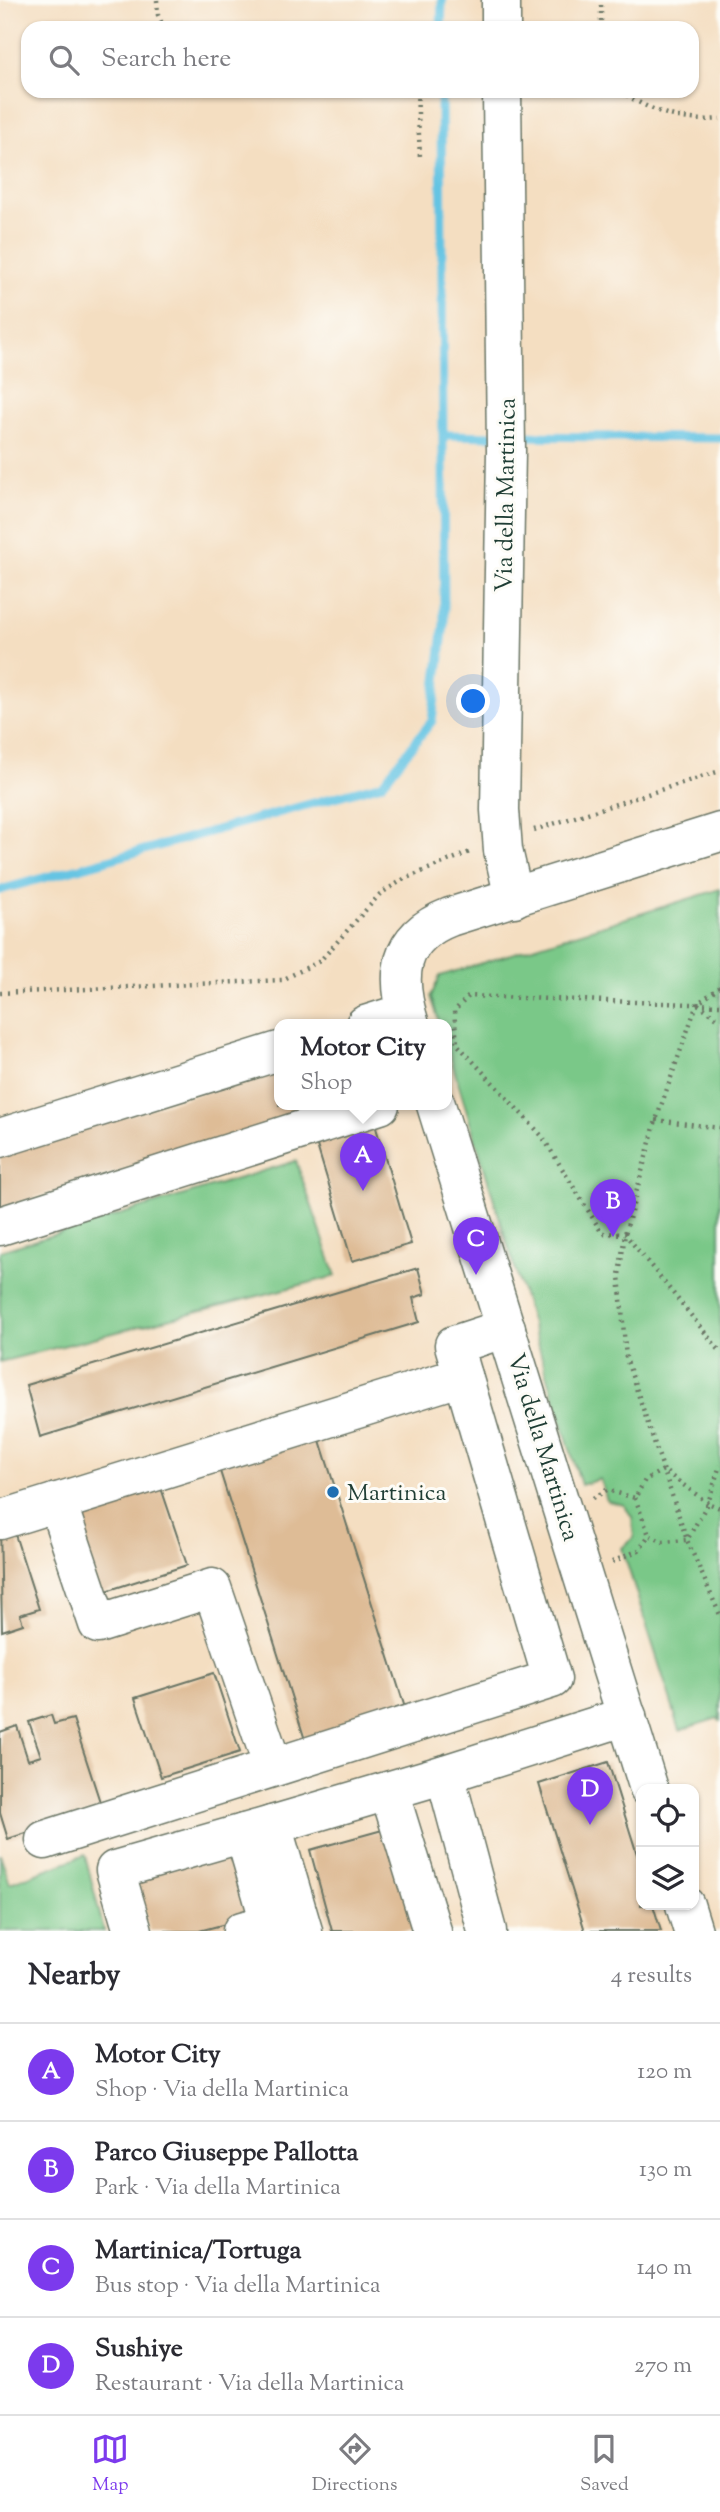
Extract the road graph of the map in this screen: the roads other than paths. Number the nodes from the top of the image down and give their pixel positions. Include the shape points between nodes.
1 (501, 0) edge
2 (501, 21) edge
3 (502, 98) edge
4 (720, 832) edge
5 (514, 898) junction
6 (408, 1018) edge
7 (274, 1053) edge
8 (364, 1110) edge
9 (438, 1110) edge
10 (0, 1138) edge
11 (0, 1226) edge
12 (506, 1328) junction
13 (463, 1376) junction
14 (57, 1502) junction
15 (0, 1520) edge
16 (585, 1581) junction
17 (530, 1605) junction
18 (627, 1716) junction
19 (273, 1767) junction
20 (445, 1774) junction
21 (647, 1784) edge
22 (389, 1791) junction
23 (258, 1829) junction
24 (44, 1840) dead end
25 (687, 1910) edge
26 (133, 1931) edge
27 (242, 1931) edge
28 (303, 1931) edge
29 (432, 1931) edge
30 (487, 1931) edge
31 (693, 1931) edge

1 - 2 street
3 - 5 street, Via della Martinica via 506,438 500,810 501,839
4 - 5 street
5 - 6 street via 441,920 415,940 400,979
7 - 10 street
8 - 11 street
9 - 12 street, Via della Martinica
12 - 13 street via 453,1345
12 - 16 street, Via della Martinica
13 - 14 street
13 - 17 street
14 - 15 street
14 - 19 street via 98,1624 212,1587
16 - 17 street
16 - 18 street, Via della Martinica
17 - 19 street via 552,1679
18 - 20 street
18 - 21 street, Via della Martinica
19 - 24 street
20 - 22 street
20 - 30 street
22 - 23 street
22 - 29 street
23 - 26 street via 115,1870
23 - 27 street via 270,1923
23 - 28 street
25 - 31 street

